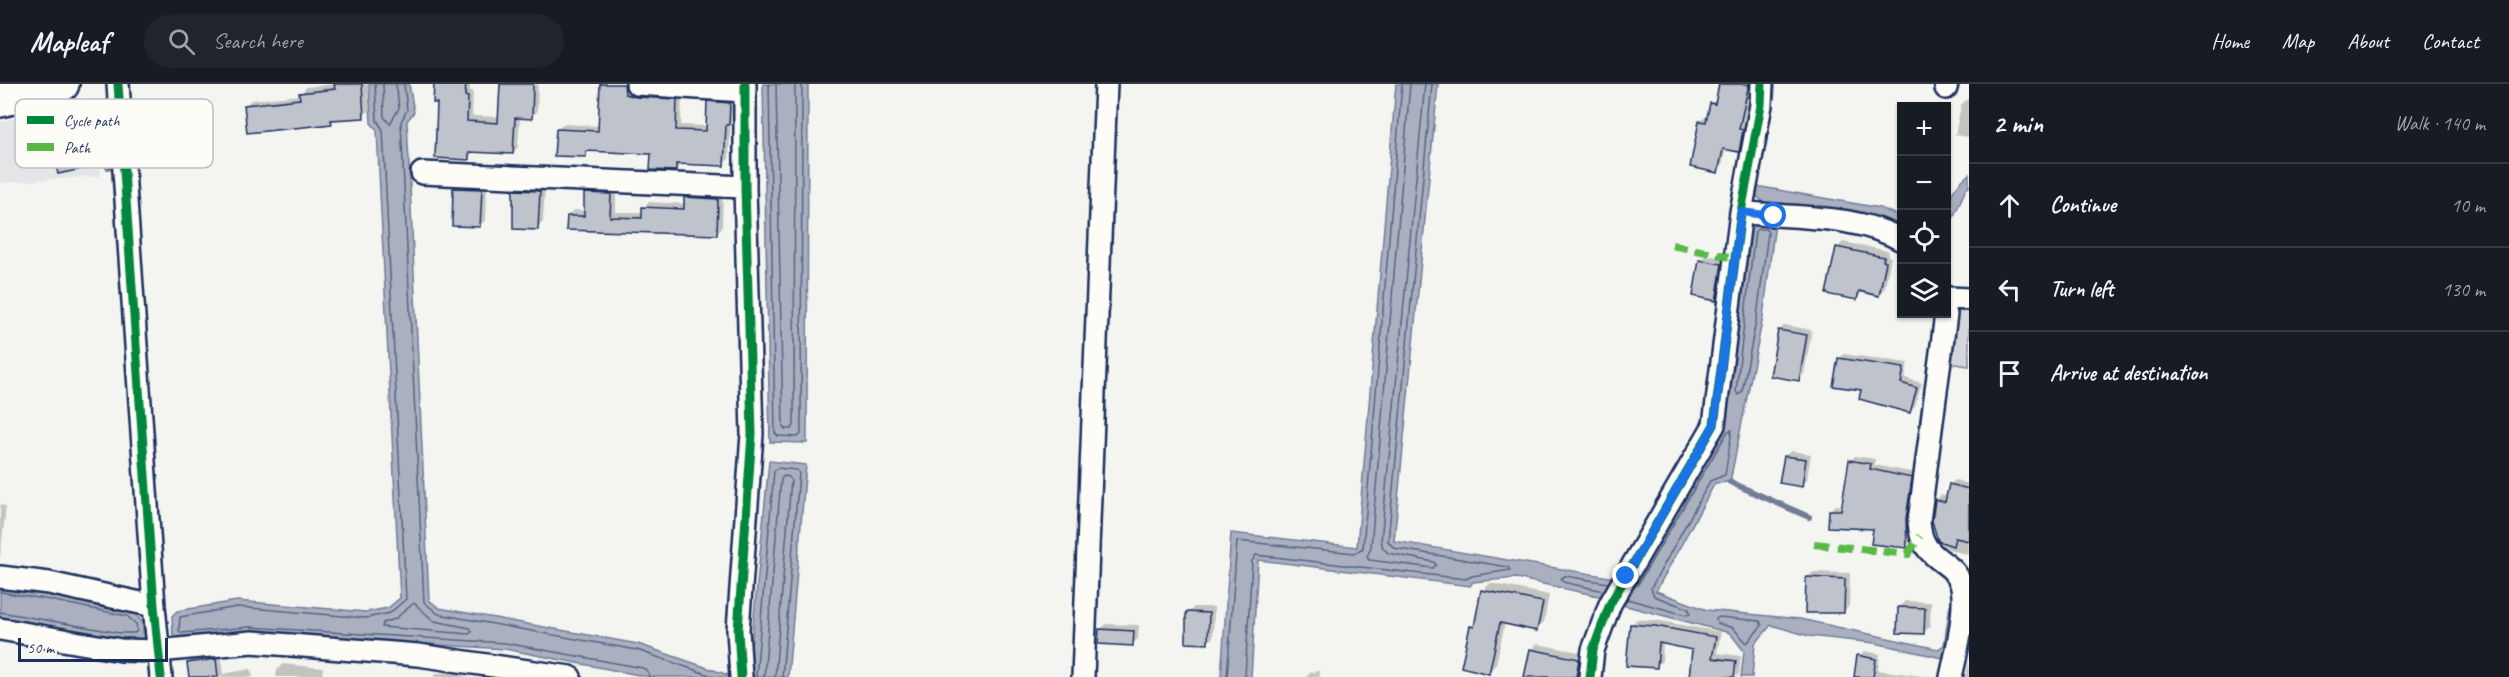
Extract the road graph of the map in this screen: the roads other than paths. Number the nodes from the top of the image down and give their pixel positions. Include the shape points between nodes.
1 (62, 84) edge
2 (118, 84) edge
3 (637, 84) edge
4 (1106, 84) edge
5 (1762, 84) edge
6 (744, 88) edge
7 (119, 99) edge
8 (0, 100) edge
9 (124, 168) edge
10 (422, 173) dead end
11 (745, 187) junction
12 (1741, 212) junction
13 (1897, 237) edge
14 (1969, 299) edge
15 (1951, 301) edge
16 (1945, 318) edge
17 (0, 577) edge
18 (1965, 581) edge
19 (154, 606) junction
20 (0, 629) edge
21 (158, 651) junction
22 (496, 671) edge
23 (161, 677) edge
24 (570, 677) edge
25 (741, 677) edge
26 (1083, 677) edge
27 (1590, 677) edge
28 (1951, 677) edge

1 - 8 main road
2 - 7 street
3 - 6 street
4 - 26 street
5 - 12 street
6 - 11 street
9 - 19 street
10 - 11 street
11 - 25 street via 752,434 738,630
12 - 13 street via 1827,218 1882,229
12 - 27 street via 1714,425 1610,604 1593,650
14 - 15 street
16 - 18 street via 1920,536 1927,549
17 - 19 street via 49,583
18 - 28 street
19 - 21 street
20 - 21 street via 121,650
21 - 22 street via 252,642 418,655
21 - 23 street
22 - 24 street

